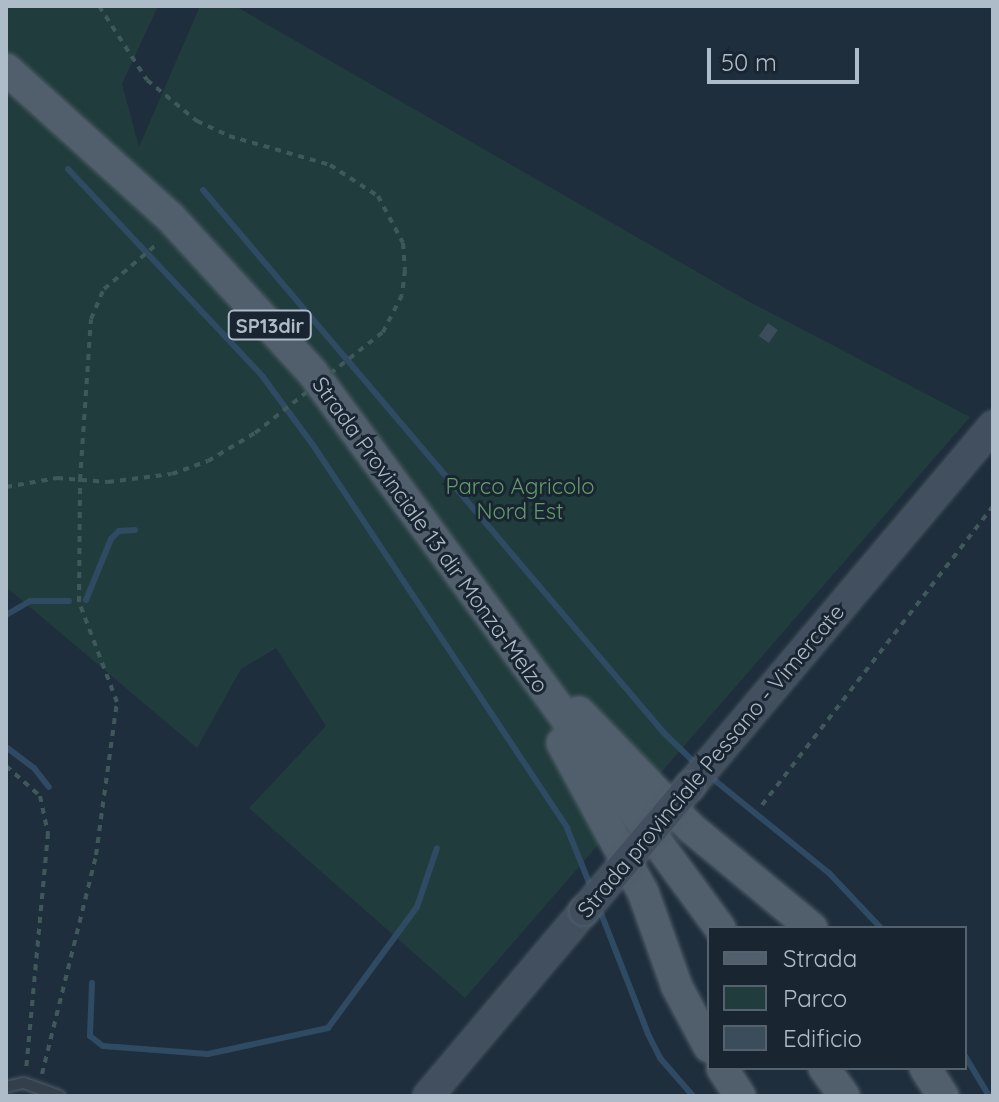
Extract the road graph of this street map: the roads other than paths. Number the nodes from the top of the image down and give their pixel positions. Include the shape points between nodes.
1 (6, 69) edge
2 (993, 426) edge
3 (491, 620) junction
4 (719, 926) edge
5 (810, 926) edge
6 (707, 1043) edge
7 (723, 1070) edge
8 (825, 1070) edge
9 (926, 1070) edge
10 (6, 1087) edge
11 (60, 1096) edge
12 (428, 1096) edge
13 (740, 1096) edge
14 (844, 1096) edge
15 (943, 1096) edge

1 - 3 main road, Strada Provinciale 13 dir Monza-Melzo / SP13dir via 170,217 312,372
2 - 12 street, Strada provinciale Pessano - Vimercate, bridge
3 - 4 main road, Strada Provinciale 13 dir Monza-Melzo / SP13dir
3 - 5 main road, SP13dir via 691,828
3 - 6 main road, SP13dir via 612,829 643,892 677,987
7 - 13 main road
8 - 14 main road
9 - 15 main road
10 - 11 lane via 24,1083

